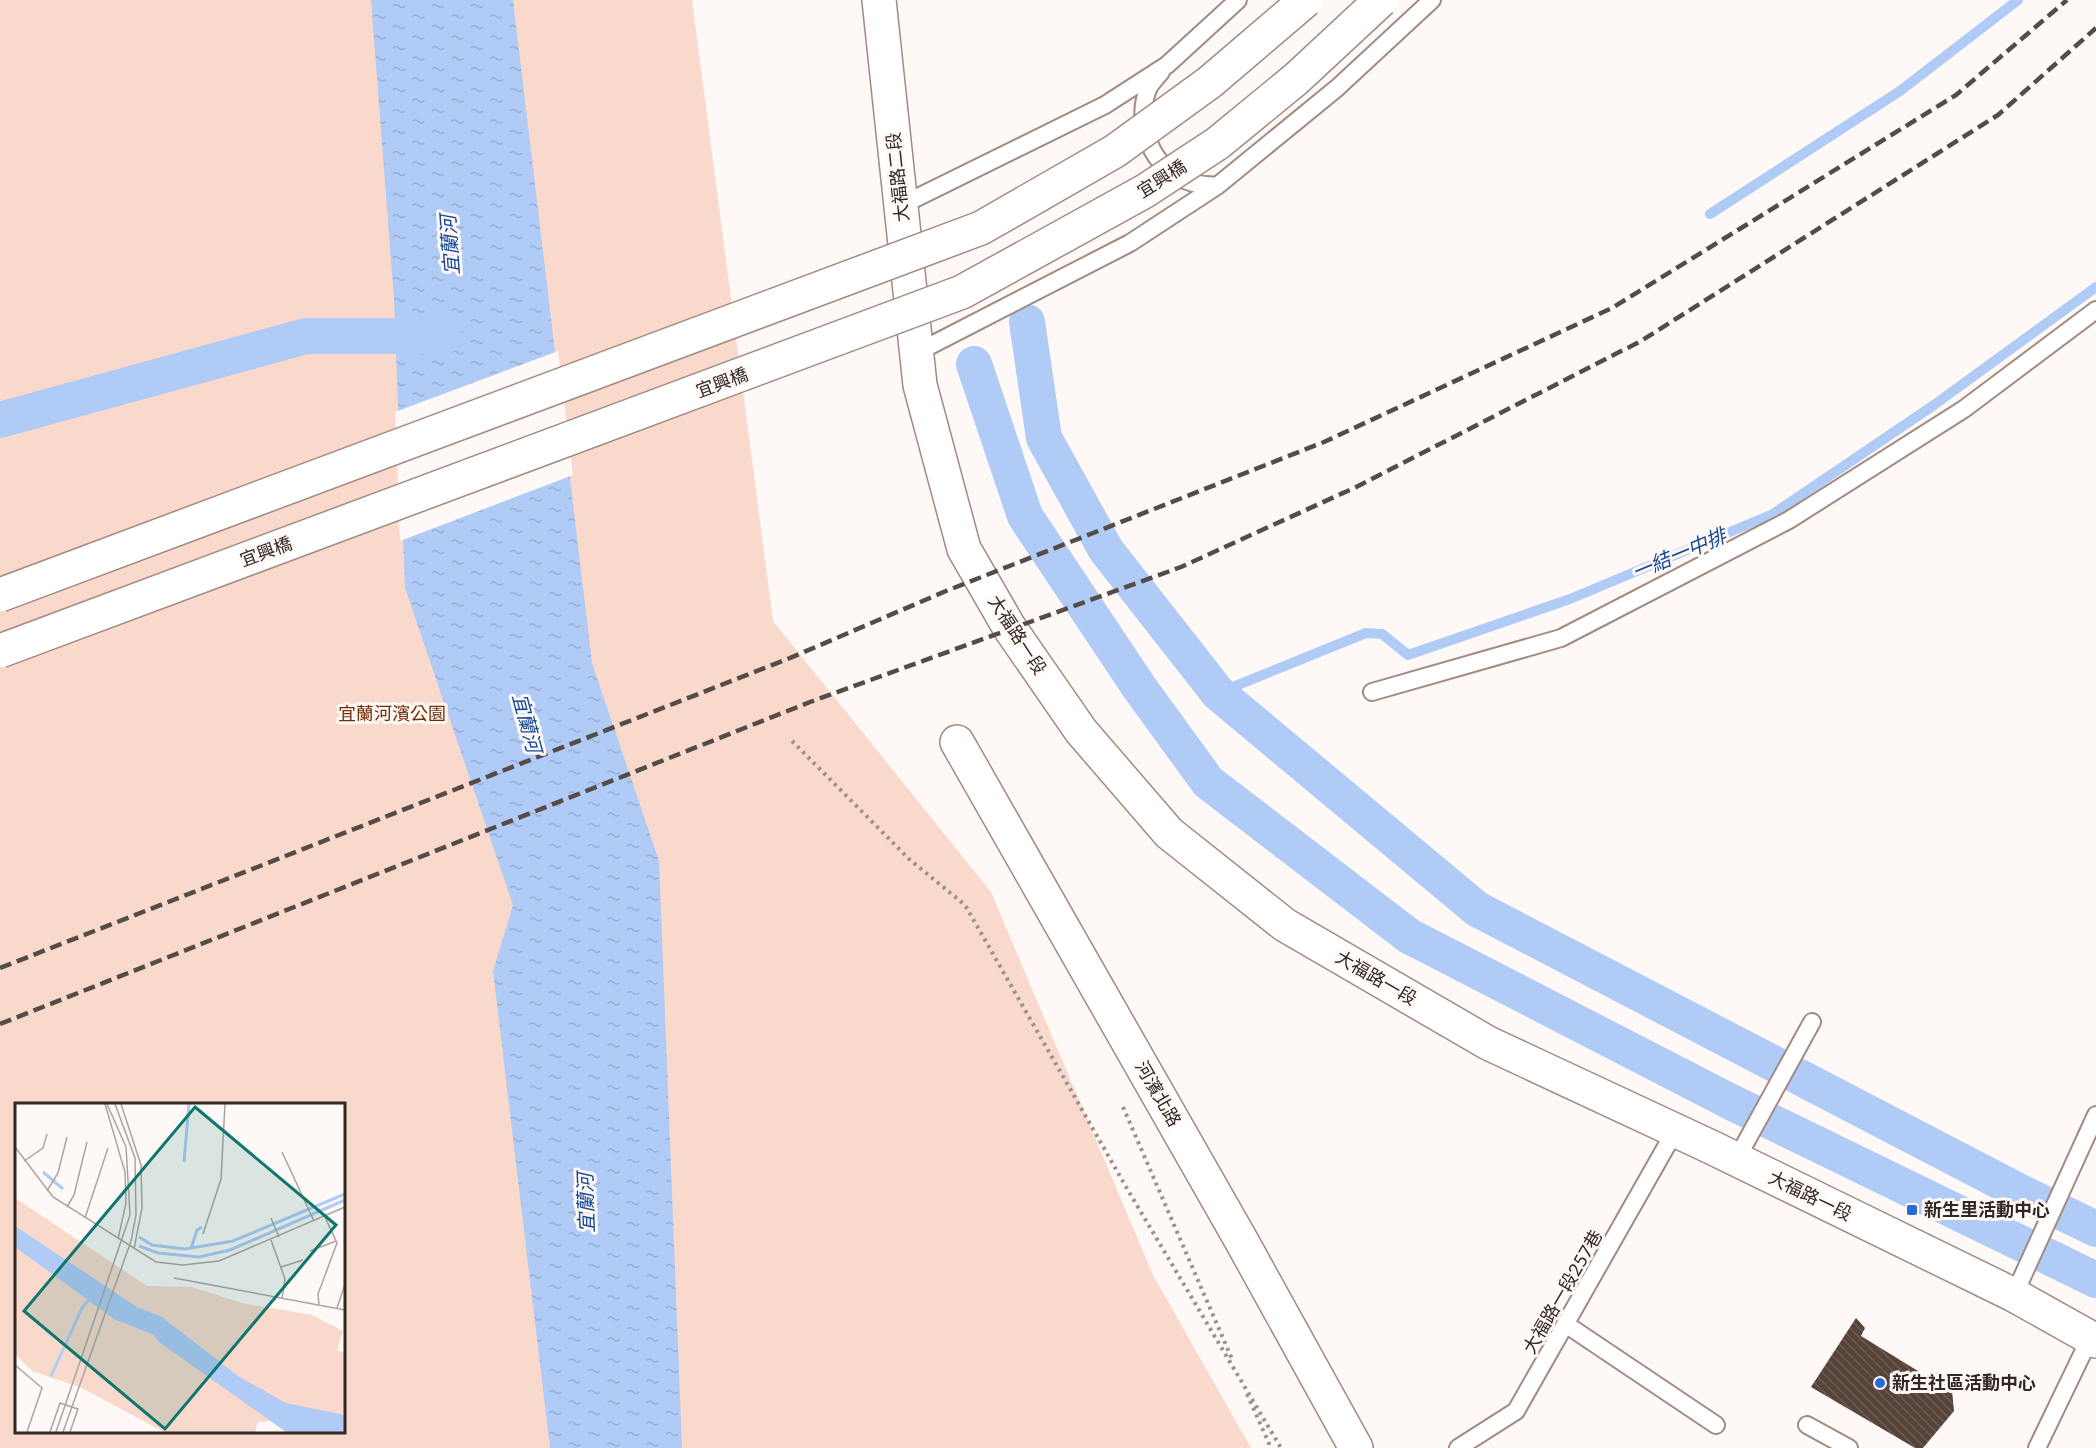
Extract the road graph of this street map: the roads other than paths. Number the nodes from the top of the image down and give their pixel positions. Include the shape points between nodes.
1 (879, 0) edge
2 (1238, 0) edge
3 (1306, 0) edge
4 (1381, 0) edge
5 (1432, 0) edge
6 (1167, 65) junction
7 (1217, 186) junction
8 (902, 205) junction
9 (2096, 310) edge
10 (916, 353) junction
11 (0, 595) edge
12 (0, 651) edge
13 (1372, 692) dead end
14 (957, 742) dead end
15 (1812, 1022) dead end
16 (2096, 1115) edge
17 (1675, 1131) junction
18 (1736, 1160) junction
19 (2021, 1281) junction
20 (1567, 1325) junction
21 (2093, 1340) edge
22 (1716, 1425) dead end
23 (1807, 1425) dead end
24 (1356, 1448) edge
25 (1458, 1448) edge
26 (1850, 1448) edge
27 (2037, 1448) edge

1 - 8 street, 大福路二段
2 - 6 lane
3 - 11 street, bridge via 1210,82 1115,151 981,228
4 - 12 street, 宜興橋, bridge via 1296,79 1218,143 1145,191 962,292
5 - 7 lane via 1337,88
6 - 7 lane via 1149,87 1143,115 1148,144 1164,167 1188,182
6 - 8 lane via 1105,105
7 - 10 lane via 1130,243
8 - 10 street, 大福路二段
9 - 13 lane via 1964,409 1789,520 1561,638
10 - 17 street, 大福路一段 via 920,385 964,549 1009,627 1081,731 1169,833 1285,925 1488,1043
14 - 24 street, 河濱北路
15 - 18 lane
16 - 19 lane
17 - 18 street, 大福路一段
17 - 20 lane, 大福路一段257巷
18 - 19 street, 大福路一段
19 - 21 street, 大福路一段
20 - 22 lane
20 - 25 lane, 大福路一段257巷 via 1516,1411
21 - 27 lane
23 - 26 lane

